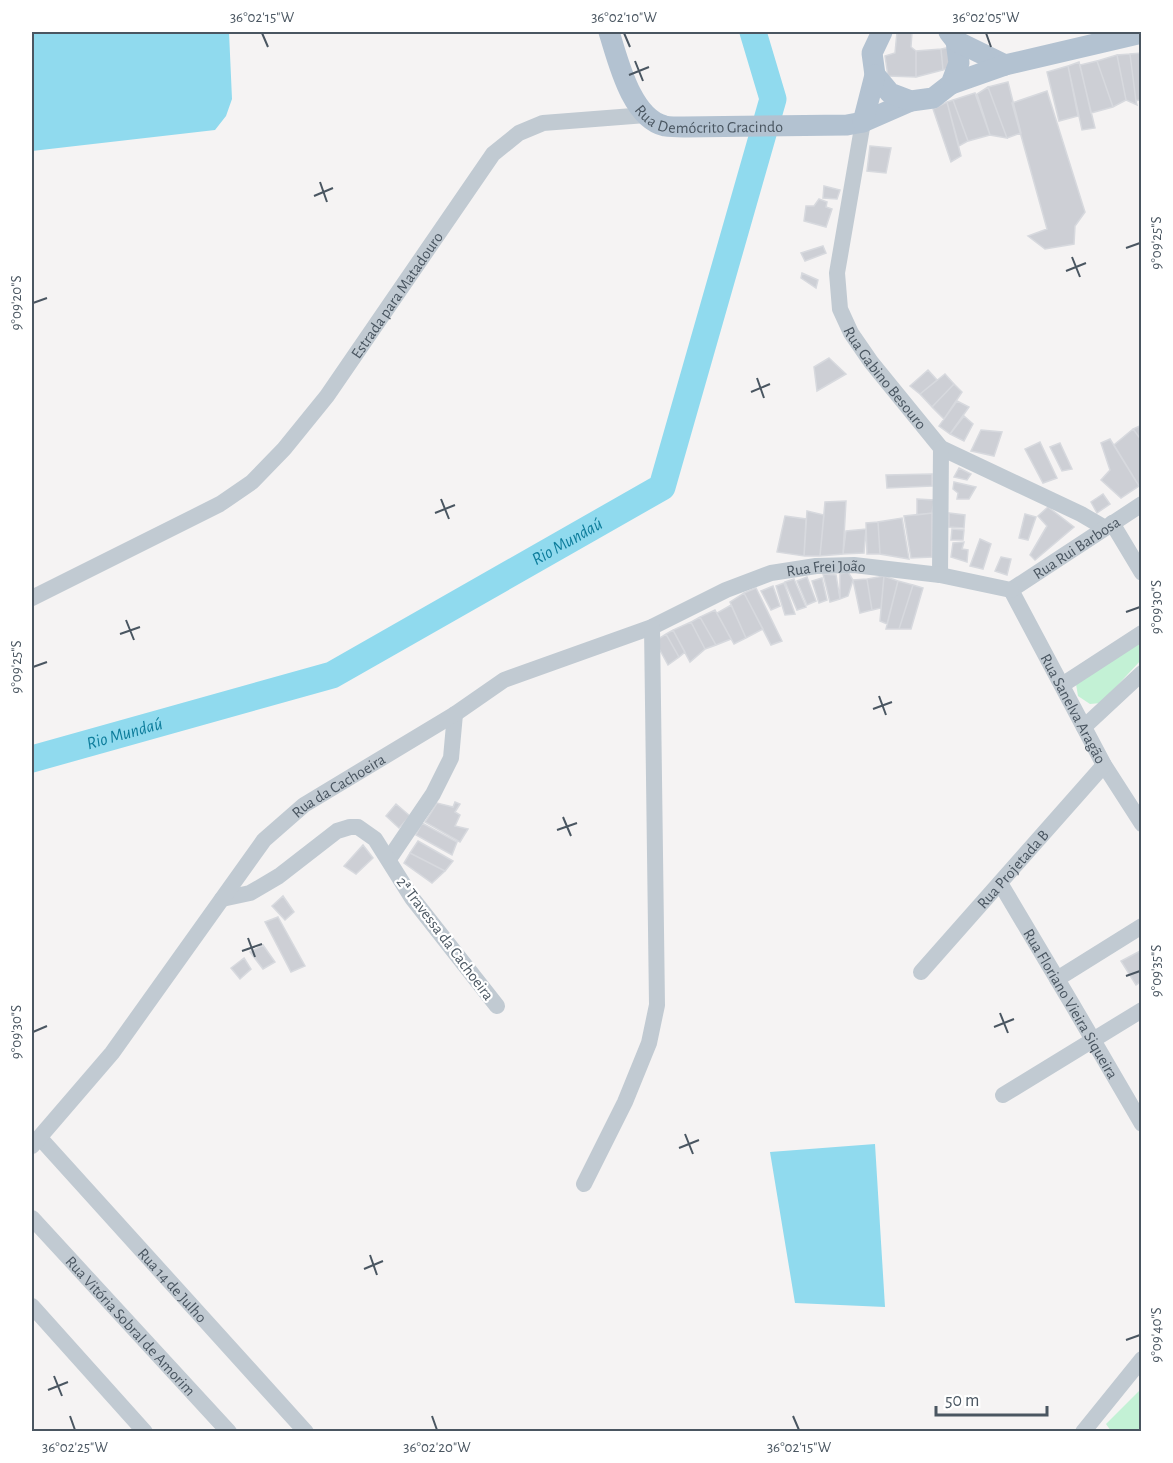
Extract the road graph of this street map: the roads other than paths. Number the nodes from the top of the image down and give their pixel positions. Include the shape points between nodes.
1 (609, 32) edge
2 (881, 32) edge
3 (1142, 33) edge
4 (952, 36) edge
5 (1005, 65) junction
6 (876, 75) junction
7 (951, 84) junction
8 (910, 101) junction
9 (646, 115) junction
10 (855, 123) junction
11 (941, 448) junction
12 (1142, 504) edge
13 (1109, 525) junction
14 (1142, 573) edge
15 (940, 575) junction
16 (1011, 590) junction
17 (32, 598) edge
18 (652, 627) junction
19 (1142, 633) edge
20 (1142, 672) edge
21 (1062, 685) junction
22 (455, 714) junction
23 (1084, 727) junction
24 (1104, 765) junction
25 (1142, 824) edge
26 (389, 859) junction
27 (1000, 884) junction
28 (222, 899) junction
29 (1142, 926) edge
30 (921, 972) dead end
31 (1057, 979) junction
32 (497, 1006) dead end
33 (1142, 1010) edge
34 (1093, 1040) junction
35 (1004, 1095) dead end
36 (1142, 1125) edge
37 (36, 1142) edge
38 (584, 1184) dead end
39 (32, 1218) edge
40 (32, 1306) edge
41 (1142, 1359) edge
42 (145, 1431) edge
43 (230, 1431) edge
44 (306, 1431) edge
45 (1083, 1431) edge

1 - 9 main road, Rua Demócrito Gracindo via 622,74
2 - 6 main road via 872,53
3 - 5 main road, Rua Demócrito Gracindo
4 - 5 main road
4 - 7 main road via 959,63
5 - 7 main road, Rua Demócrito Gracindo
6 - 8 main road via 890,93
6 - 10 main road
7 - 8 main road, Rua Demócrito Gracindo via 933,98
8 - 10 main road, Rua Demócrito Gracindo
9 - 10 main road, Rua Demócrito Gracindo via 663,126 684,127
9 - 17 street, Estrada para Matadouro via 543,123 519,133 494,154 327,396 285,449 252,482 220,504
10 - 11 street, Rua Gabino Besouro via 837,273 840,309 871,362
11 - 13 street, Rua Gabino Besouro
11 - 15 street
12 - 13 street, Rua Rui Barbosa
13 - 14 street
13 - 16 street, Rua Rui Barbosa
15 - 16 street, Rua Frei João
15 - 18 street, Rua Frei João via 854,565 771,573 726,590
16 - 21 street, Rua Sanelva Aragão
18 - 22 street, Rua da Cachoeira via 504,680
18 - 38 street via 657,1005 649,1043
19 - 21 street
20 - 23 street
21 - 23 street, Rua Sanelva Aragão
22 - 26 street via 451,758 433,794
22 - 28 street, Rua da Cachoeira via 304,805 264,840
23 - 24 street, Rua Sanelva Aragão
24 - 25 street, Rua Sanelva Aragão
24 - 27 street, Rua Projetada B
26 - 28 street, 2ª Travessa da Cachoeira via 375,839 358,827 350,827 337,831 250,893
26 - 32 street, 2ª Travessa da Cachoeira via 412,898
27 - 30 street, Rua Projetada B
27 - 31 street, Rua Floriano Vieira Siqueira
28 - 37 street, Rua da Cachoeira via 112,1053
29 - 31 street
31 - 34 street, Rua Floriano Vieira Siqueira
33 - 34 street
34 - 35 street
34 - 36 street, Rua Floriano Vieira Siqueira
37 - 44 street, Rua 14 de Julho
39 - 43 street, Rua Vitória Sobral de Amorim
40 - 42 street
41 - 45 street

